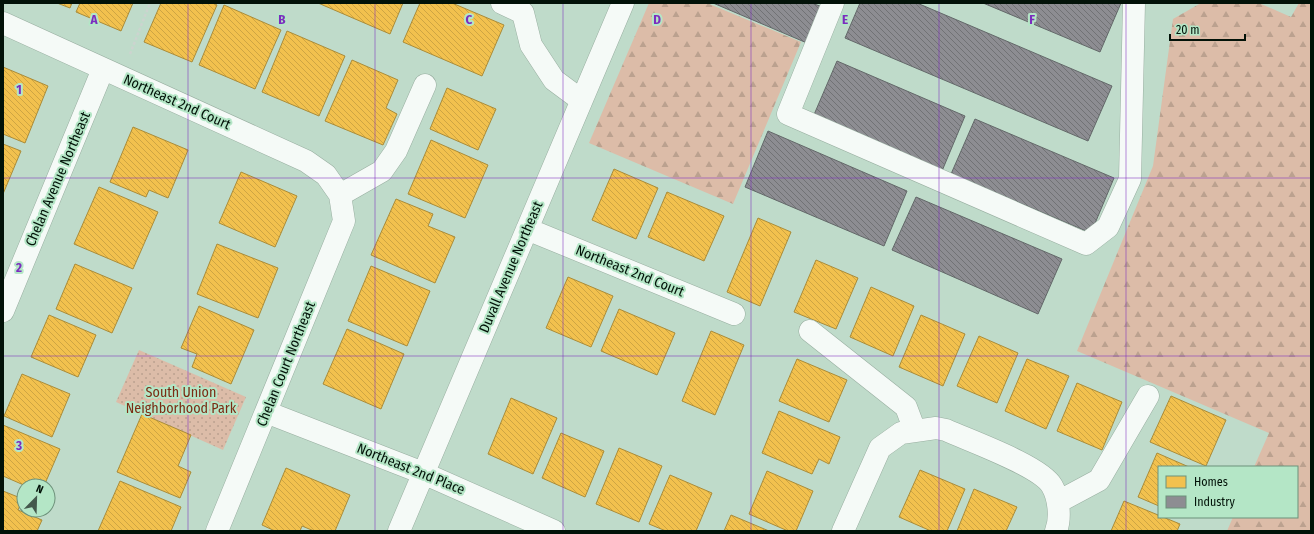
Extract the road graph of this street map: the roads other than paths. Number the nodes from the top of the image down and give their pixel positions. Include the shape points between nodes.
1 (502, 3) edge
2 (623, 3) edge
3 (833, 3) edge
4 (1134, 3) edge
5 (3, 23) edge
6 (112, 73) junction
7 (425, 84) dead end
8 (581, 100) junction
9 (340, 195) junction
10 (527, 229) junction
11 (3, 311) edge
12 (734, 314) dead end
13 (810, 331) dead end
14 (1148, 396) dead end
15 (266, 412) junction
16 (915, 431) junction
17 (423, 473) junction
18 (1058, 502) junction
19 (218, 531) edge
20 (399, 531) edge
21 (554, 531) edge
22 (844, 531) edge
23 (1056, 531) edge

1 - 8 street via 523,13 531,45 554,80
2 - 8 street, Duvall Avenue Northeast
3 - 4 street via 788,114 1086,244 1108,227 1130,179
5 - 6 street, Northeast 2nd Court
6 - 9 street, Northeast 2nd Court via 306,161 326,175
6 - 11 street, Chelan Avenue Northeast
7 - 9 street via 396,151 382,171
8 - 10 street, Duvall Avenue Northeast
9 - 15 street, Chelan Court Northeast via 344,221
10 - 12 street, Northeast 2nd Court
10 - 17 street, Duvall Avenue Northeast
13 - 16 street via 906,407
14 - 18 street via 1099,480
15 - 17 street, Northeast 2nd Place
15 - 19 street, Chelan Court Northeast
16 - 18 street via 936,428 946,430 1033,469 1052,485
16 - 22 street via 901,433 880,448
17 - 20 street, Duvall Avenue Northeast
17 - 21 street, Northeast 2nd Place
18 - 23 street

